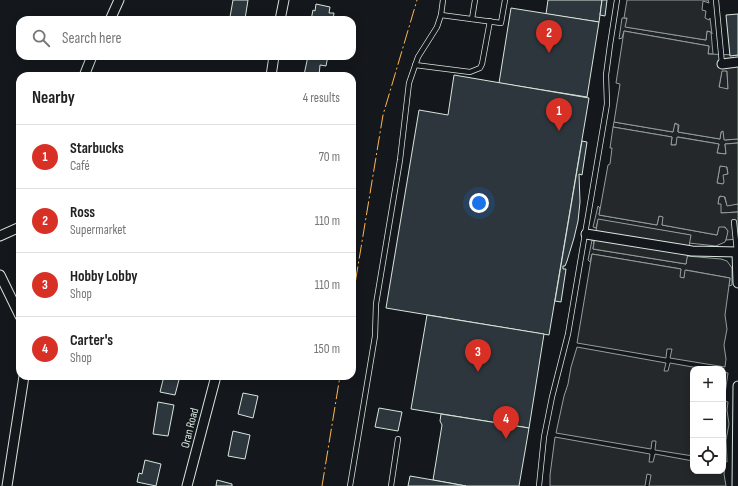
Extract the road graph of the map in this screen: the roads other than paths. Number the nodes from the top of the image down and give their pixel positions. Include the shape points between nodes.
1 (119, 0) edge
2 (284, 0) edge
3 (444, 0) edge
4 (475, 0) edge
5 (505, 0) edge
6 (617, 0) edge
7 (716, 0) edge
8 (441, 15) junction
9 (112, 16) edge
10 (281, 16) edge
11 (472, 19) junction
12 (490, 21) junction
13 (90, 60) edge
14 (273, 60) edge
15 (738, 62) edge
16 (722, 64) joint
17 (415, 65) junction
18 (86, 72) edge
19 (272, 72) edge
20 (734, 222) dead end
21 (16, 229) edge
22 (586, 234) junction
23 (0, 236) edge
24 (737, 252) edge
25 (0, 275) edge
26 (738, 283) edge
27 (16, 308) edge
28 (23, 380) edge
29 (215, 380) edge
30 (738, 386) edge
31 (398, 439) dead end
32 (7, 486) edge
33 (187, 486) edge
34 (350, 486) edge
35 (391, 486) edge
36 (538, 486) edge
37 (737, 486) edge

1 - 9 street
2 - 10 street
3 - 8 lane
4 - 11 lane
5 - 12 lane via 501,23
6 - 22 lane via 606,75 607,104
7 - 16 lane
8 - 11 lane
8 - 17 lane
11 - 12 lane
12 - 17 lane via 483,60 477,70 470,72
13 - 18 street
14 - 19 street
15 - 16 street
17 - 34 lane via 409,83 400,160 376,304 375,336
20 - 24 lane
21 - 23 street
22 - 24 street via 692,251
22 - 36 lane via 568,334 544,437
24 - 26 street
25 - 27 street
28 - 32 street
29 - 33 street, Oran Road
30 - 37 street
31 - 35 lane

